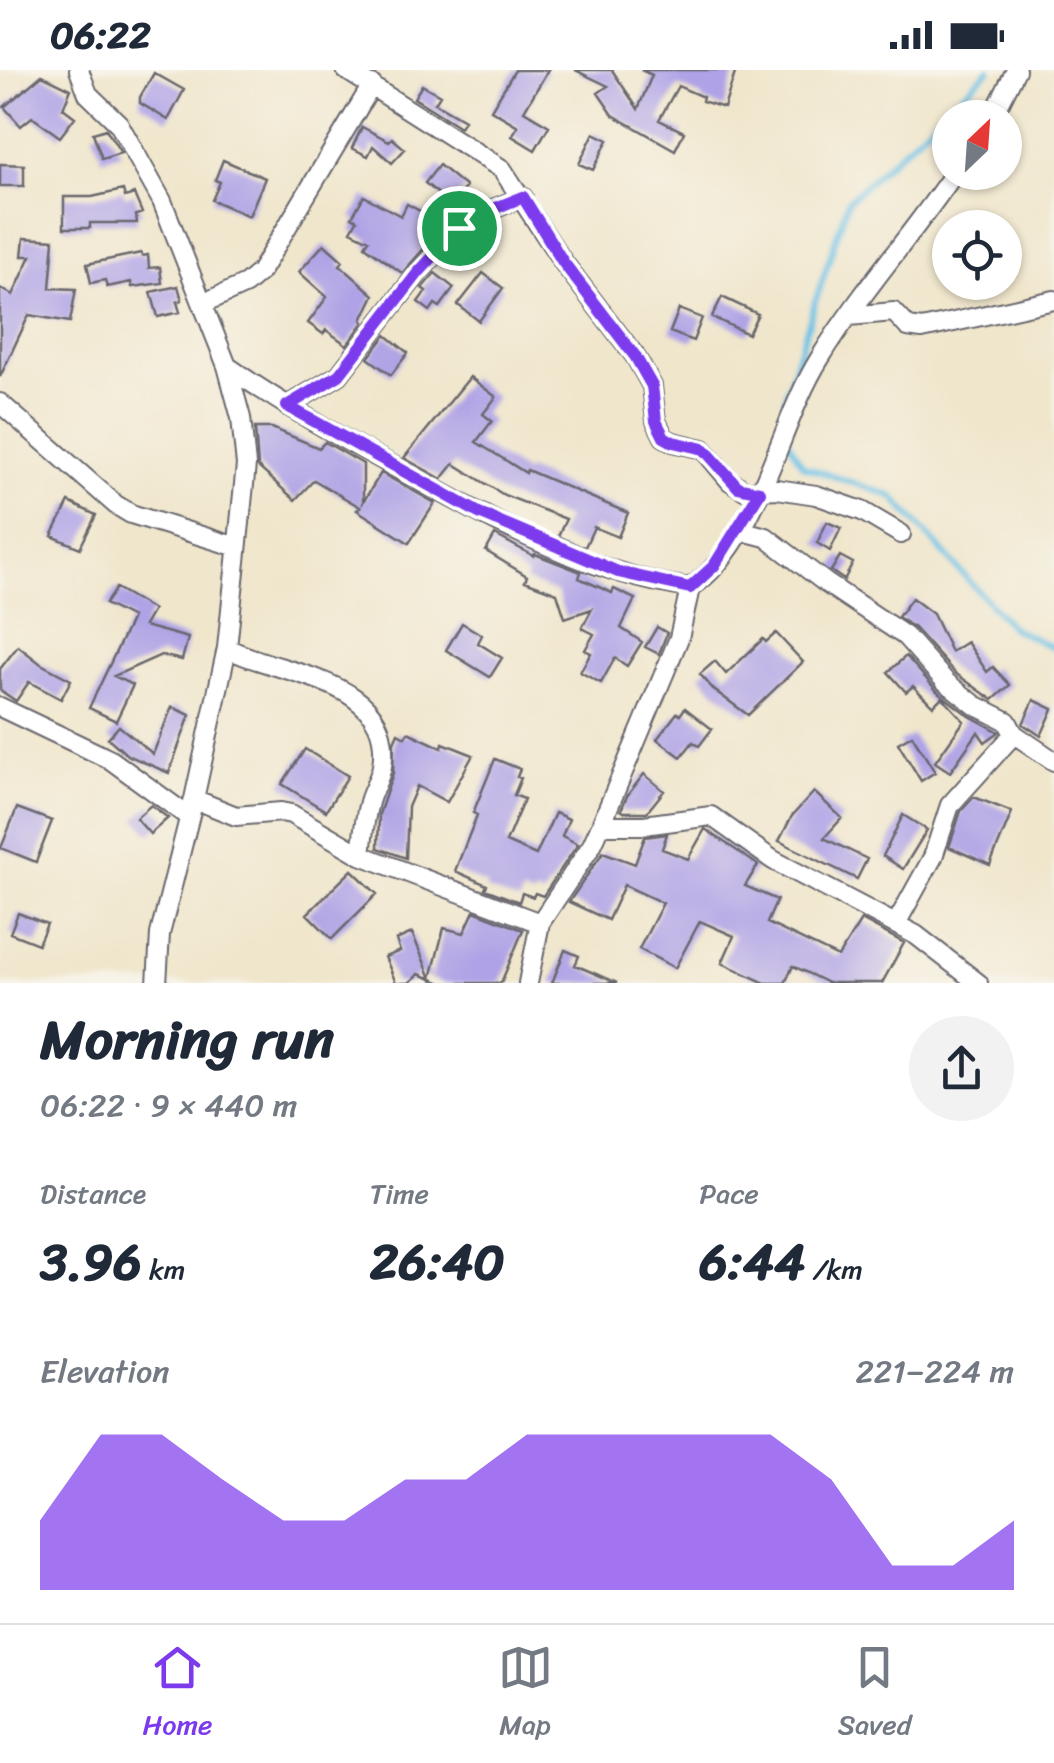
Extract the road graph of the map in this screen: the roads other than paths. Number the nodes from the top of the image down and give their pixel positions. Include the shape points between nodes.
1 (346, 70) edge
2 (1016, 70) edge
3 (77, 73) edge
4 (372, 86) junction
5 (1001, 100) edge
6 (942, 190) edge
7 (523, 197) junction
8 (1054, 300) edge
9 (204, 303) junction
10 (849, 316) junction
11 (227, 366) junction
12 (0, 403) edge
13 (287, 406) junction
14 (760, 492) junction
15 (739, 530) junction
16 (901, 534) dead end
17 (237, 546) junction
18 (690, 588) junction
19 (226, 648) junction
20 (0, 707) edge
21 (1014, 734) junction
22 (1054, 761) edge
23 (191, 808) junction
24 (601, 825) junction
25 (361, 856) junction
26 (540, 924) junction
27 (896, 924) junction
28 (157, 983) edge
29 (528, 983) edge
30 (978, 983) edge

1 - 4 street
2 - 5 street
3 - 9 street via 144,164
4 - 7 street via 502,169
4 - 9 street via 260,272
6 - 10 street
7 - 13 street via 468,219 339,375
7 - 14 street via 635,356 652,386 664,437 704,449 738,487
8 - 10 street via 922,329 908,327 894,312
9 - 11 street
10 - 14 street via 818,360
11 - 13 street
11 - 17 street via 246,465
12 - 17 street via 131,514
13 - 18 street via 479,513 618,572
14 - 15 street
14 - 16 street via 816,495
15 - 18 street
15 - 21 street via 766,537 905,636 946,682 1007,721
17 - 19 street
18 - 24 street via 679,638
19 - 23 street
19 - 25 street via 321,678 366,708 379,733 382,761
20 - 23 street via 111,760
21 - 22 street
21 - 27 street via 950,805 933,857
23 - 25 street via 236,816 291,814
23 - 28 street via 160,934
24 - 26 street
24 - 27 street via 712,816 774,860
25 - 26 street
26 - 29 street
27 - 30 street

